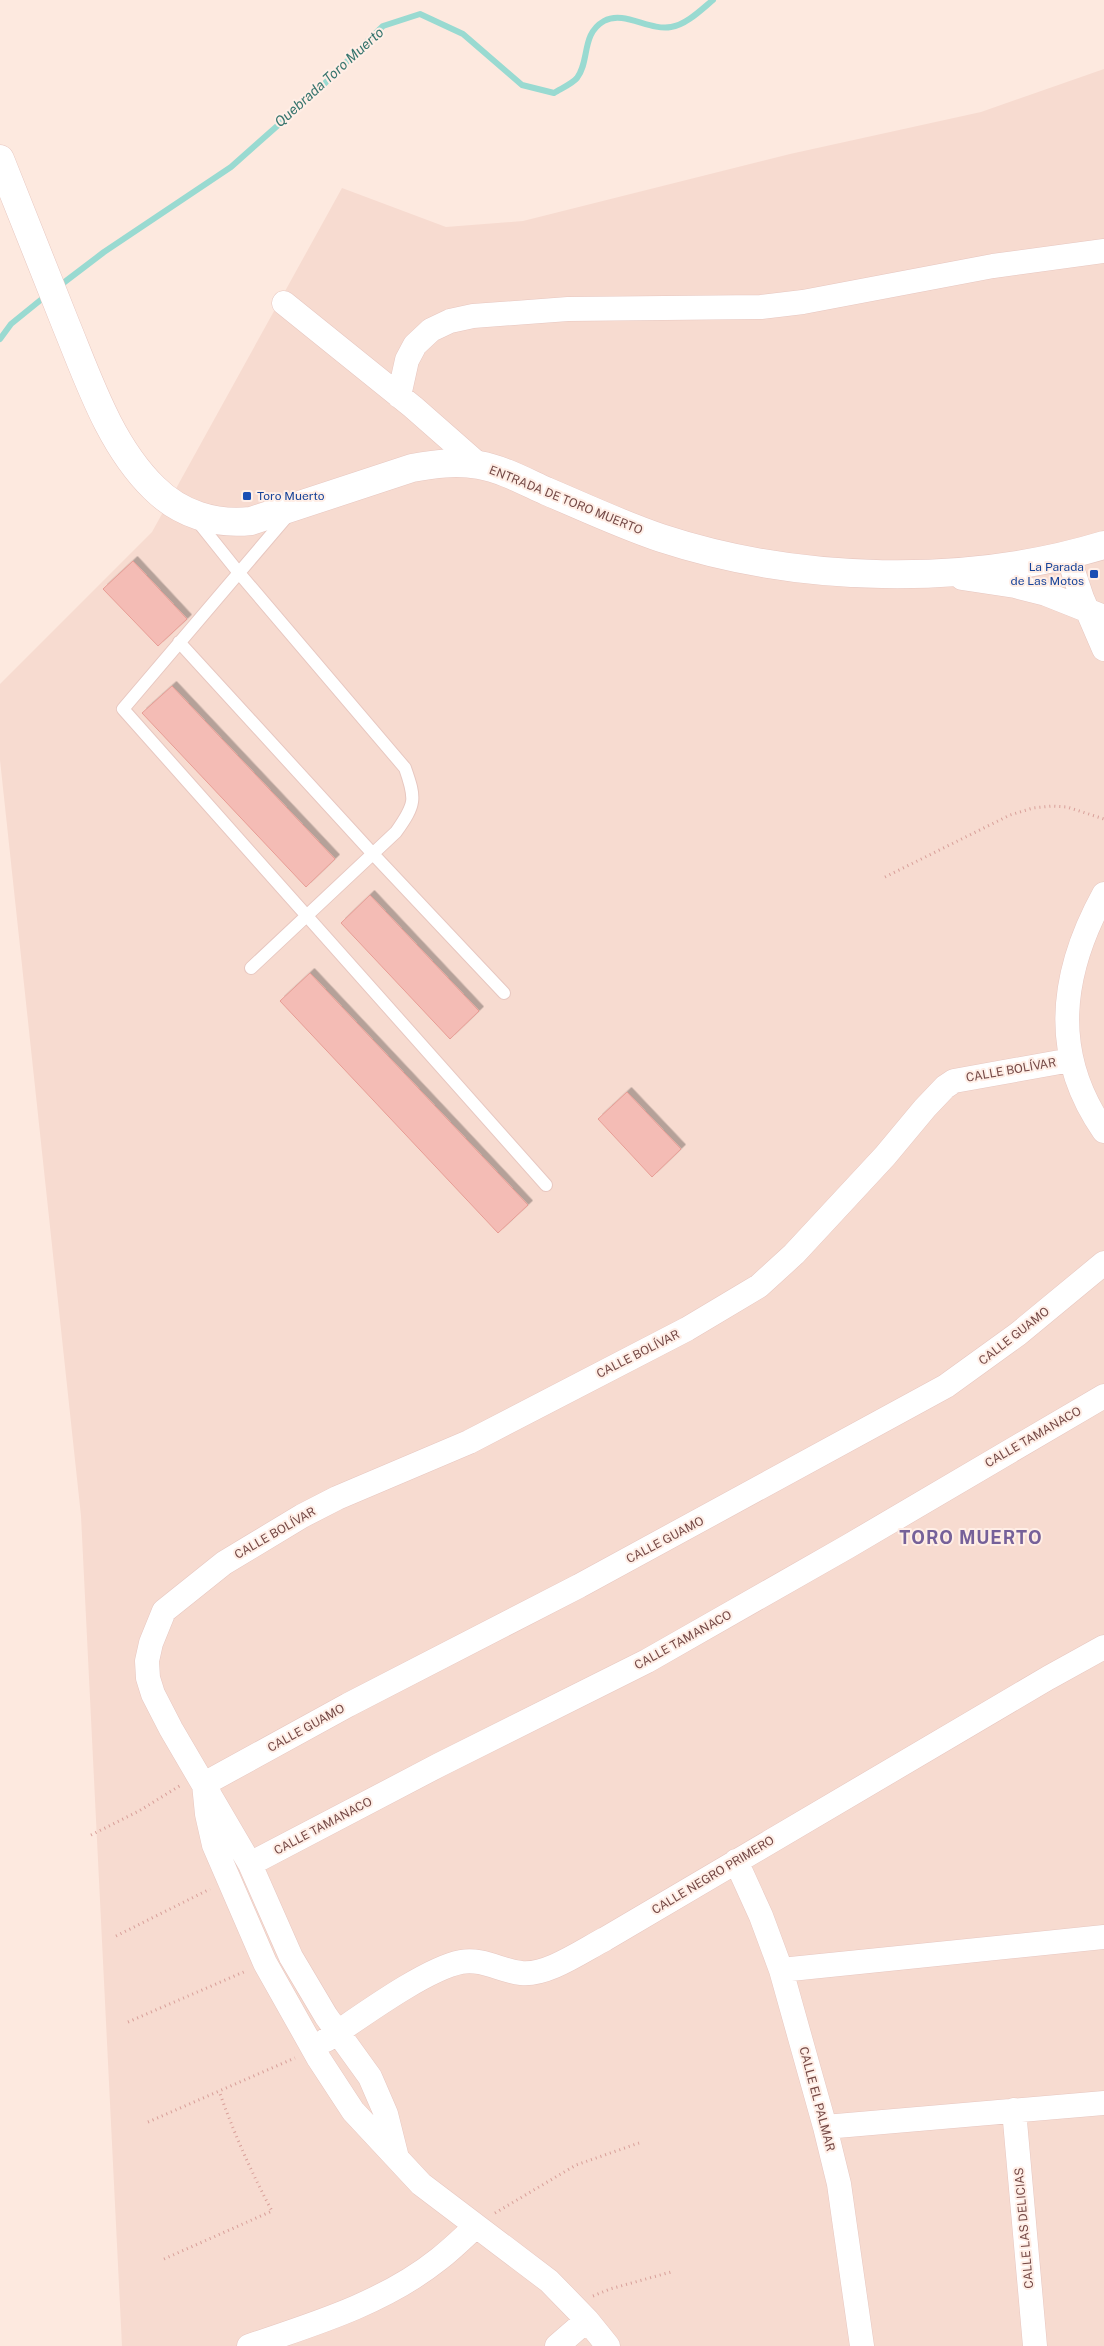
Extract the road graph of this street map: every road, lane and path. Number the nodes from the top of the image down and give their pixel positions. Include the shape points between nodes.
1 (0, 159) edge
2 (1104, 251) edge
3 (284, 303) dead end
4 (399, 396) junction
5 (479, 465) junction
6 (296, 506) junction
7 (192, 514) junction
8 (1104, 545) edge
9 (1068, 556) junction
10 (239, 573) junction
11 (910, 573) junction
12 (1096, 614) edge
13 (179, 642) junction
14 (1104, 649) edge
15 (1104, 819) edge
16 (372, 854) junction
17 (885, 877) dead end
18 (1104, 894) edge
19 (308, 916) junction
20 (251, 968) dead end
21 (504, 993) dead end
22 (1071, 1060) junction
23 (1104, 1131) edge
24 (546, 1185) dead end
25 (1104, 1263) edge
26 (1104, 1396) edge
27 (1104, 1647) edge
28 (201, 1779) junction
29 (90, 1835) dead end
30 (736, 1861) junction
31 (250, 1864) junction
32 (228, 1879) junction
33 (267, 1902) junction
34 (245, 1914) junction
35 (116, 1936) dead end
36 (1104, 1937) edge
37 (265, 1963) junction
38 (782, 1970) junction
39 (128, 2022) dead end
40 (338, 2032) junction
41 (313, 2049) junction
42 (219, 2091) junction
43 (1104, 2103) edge
44 (1014, 2110) junction
45 (148, 2122) dead end
46 (825, 2127) junction
47 (639, 2143) dead end
48 (397, 2159) junction
49 (476, 2226) junction
50 (164, 2259) dead end
51 (671, 2272) dead end
52 (579, 2312) junction
53 (249, 2346) edge
54 (557, 2346) edge
55 (608, 2346) edge
56 (862, 2346) edge
57 (1035, 2346) edge

1 - 7 street, ENTRADA DE TORO MUERTO via 107,420 132,463 155,490
2 - 4 street via 993,266 761,307 568,309 473,316 450,321 431,330 415,345 407,360
3 - 4 street
4 - 5 street
5 - 6 street, ENTRADA DE TORO MUERTO via 436,464 412,468
5 - 11 street, ENTRADA DE TORO MUERTO via 660,537 724,555 824,571
6 - 7 street, ENTRADA DE TORO MUERTO via 236,523
6 - 10 lane
7 - 10 lane
8 - 9 street, ENTRADA DE TORO MUERTO
9 - 11 street, ENTRADA DE TORO MUERTO via 975,571
9 - 12 street
10 - 13 lane
10 - 16 lane via 405,768 413,791 410,812 396,832
11 - 12 street via 1015,586 1071,602
12 - 14 street
13 - 16 lane
13 - 19 lane via 123,708
15 - 17 path via 1067,807 1034,808 1010,815
16 - 19 lane
16 - 21 lane
18 - 22 street via 1089,923 1072,978 1068,1006
19 - 20 lane
19 - 24 lane
22 - 23 street via 1080,1092
22 - 28 street, CALLE BOLÍVAR via 954,1081 945,1087 794,1254 758,1286 687,1329 469,1442 302,1516 224,1563 164,1611 151,1643 148,1678 170,1729
25 - 28 street, CALLE GUAMO via 1018,1334 946,1386 579,1586
26 - 31 street, CALLE TAMANACO via 647,1661
27 - 30 street, CALLE NEGRO PRIMERO
28 - 29 path
28 - 31 street
28 - 32 street via 214,1845
30 - 38 street, CALLE EL PALMAR
30 - 40 street, CALLE NEGRO PRIMERO via 546,1970 521,1973 474,1961 450,1964
31 - 33 street
32 - 34 street
32 - 35 path
33 - 34 street
33 - 40 street via 291,1957
34 - 37 street
36 - 38 street
37 - 39 path
37 - 41 street
38 - 46 street, CALLE EL PALMAR
40 - 41 street, CALLE NEGRO PRIMERO
40 - 48 street via 370,2077 386,2114
41 - 42 path
41 - 48 street via 353,2111
42 - 45 path
42 - 50 path via 250,2170 272,2211
43 - 44 street
44 - 46 street
44 - 57 street, CALLE LAS DELICIAS
46 - 56 street, CALLE EL PALMAR via 839,2184
47 - 49 path via 570,2168
48 - 49 street via 421,2184
49 - 52 street via 549,2281
49 - 53 street via 438,2260 384,2293 336,2317
51 - 52 path via 610,2289
52 - 54 street
52 - 55 street

